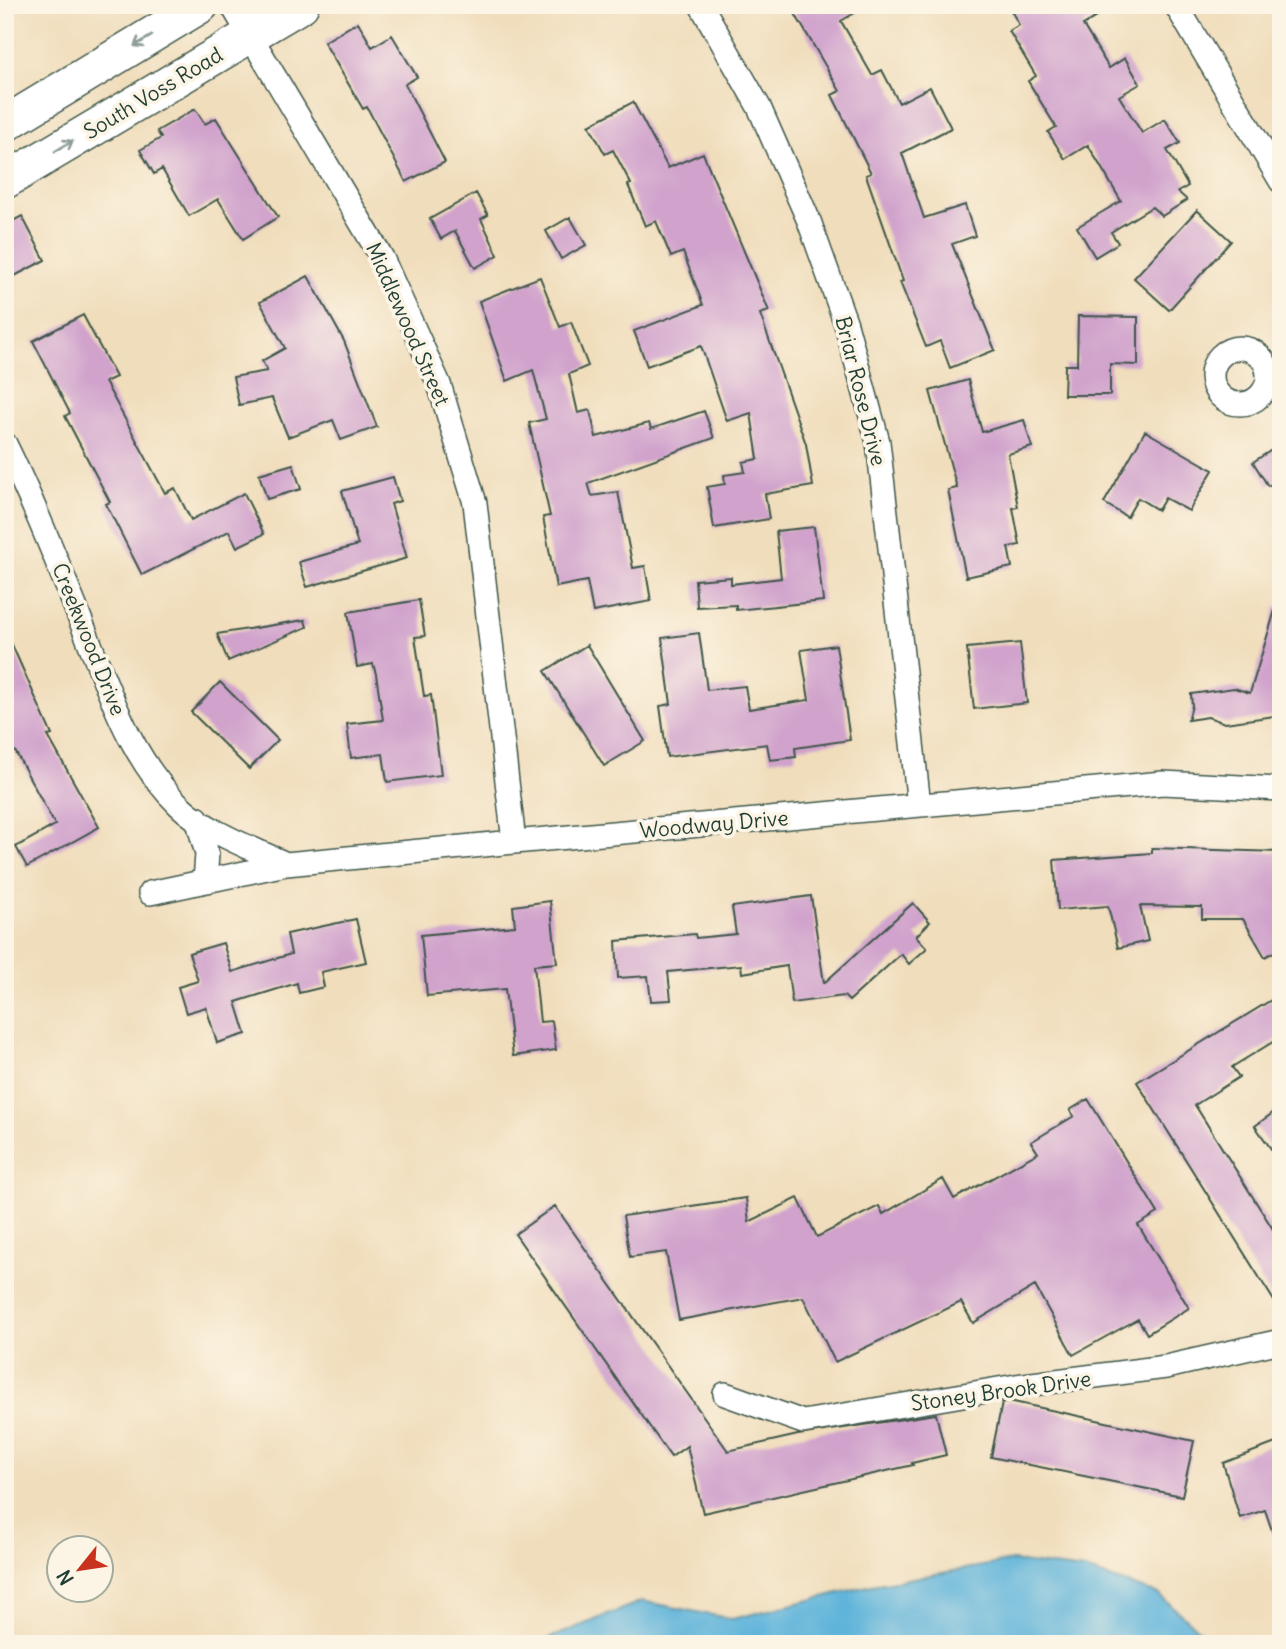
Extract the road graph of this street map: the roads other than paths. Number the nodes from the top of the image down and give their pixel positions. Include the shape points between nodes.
1 (201, 5) edge
2 (301, 5) edge
3 (701, 5) edge
4 (1176, 5) edge
5 (241, 20) edge
6 (5, 124) edge
7 (5, 181) edge
8 (1281, 181) edge
9 (5, 443) edge
10 (1281, 789) edge
11 (919, 806) junction
12 (197, 818) junction
13 (514, 842) junction
14 (286, 864) junction
15 (205, 881) junction
16 (150, 893) dead end
17 (1281, 1341) edge
18 (725, 1394) dead end

1 -> 6 main road
2 - 5 main road, South Voss Road
3 - 11 street, Briar Rose Drive via 759,107 809,221 846,324 875,429
4 - 8 street
7 -> 5 main road, South Voss Road
5 - 13 street, Middlewood Street via 382,258 439,384 475,503
9 - 12 street, Creekwood Drive via 120,717 148,769 180,806
10 - 11 street, Woodway Drive via 1163,783
11 - 13 street, Woodway Drive
12 - 14 street, Creekwood Drive
12 - 15 street via 207,854
13 - 14 street, Woodway Drive
14 - 15 street, Woodway Drive
15 - 16 street, Woodway Drive
17 - 18 street, Stoney Brook Drive via 1166,1367 1016,1386 803,1422

